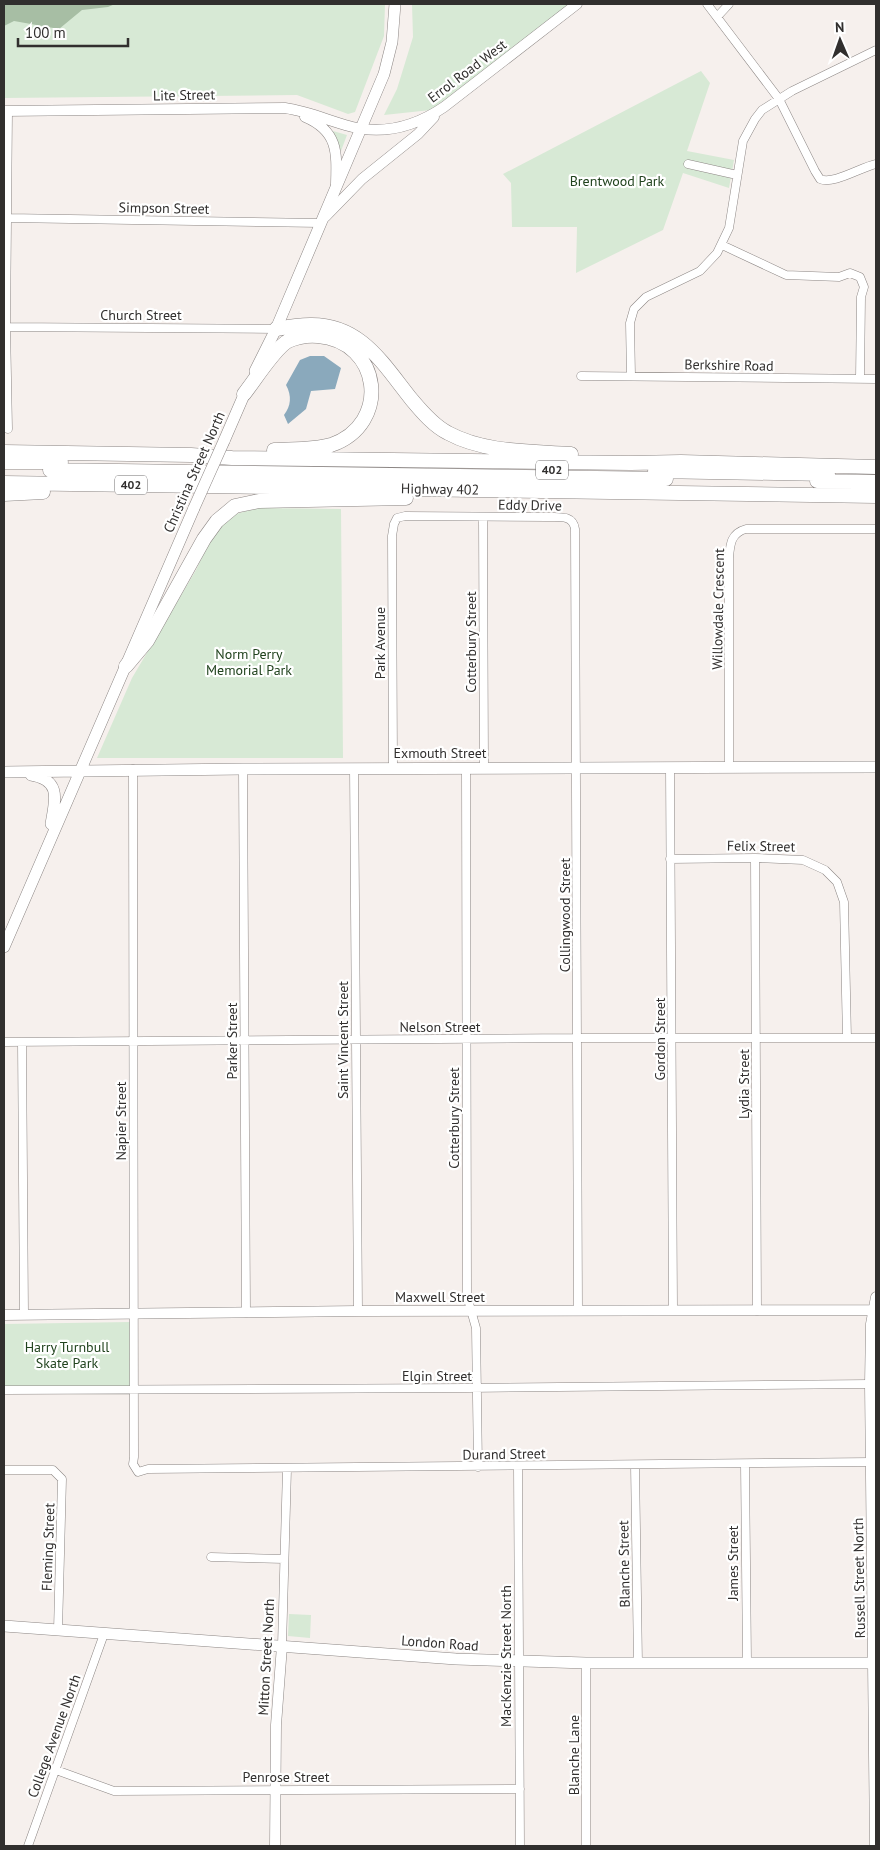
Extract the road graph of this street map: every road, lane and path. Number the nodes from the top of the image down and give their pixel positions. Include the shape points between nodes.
1 (395, 4) edge
2 (577, 4) edge
3 (707, 4) edge
4 (729, 4) edge
5 (717, 17) junction
6 (876, 50) edge
7 (779, 99) junction
8 (273, 108) junction
9 (444, 108) junction
10 (6, 111) edge
11 (360, 129) junction
12 (688, 164) dead end
13 (876, 164) edge
14 (737, 175) junction
15 (336, 184) junction
16 (8, 218) junction
17 (320, 223) junction
18 (722, 244) junction
19 (6, 327) junction
20 (276, 329) junction
21 (581, 376) dead end
22 (630, 376) junction
23 (860, 379) junction
24 (876, 380) edge
25 (244, 394) junction
26 (8, 429) dead end
27 (4, 452) edge
28 (191, 455) junction
29 (4, 462) edge
30 (681, 462) junction
31 (876, 467) edge
32 (4, 469) edge
33 (876, 475) edge
34 (876, 482) edge
35 (4, 483) edge
36 (259, 486) junction
37 (4, 494) edge
38 (724, 494) junction
39 (876, 496) edge
40 (484, 517) junction
41 (397, 518) joint
42 (572, 520) joint
43 (876, 529) edge
44 (126, 666) junction
45 (577, 767) junction
46 (670, 767) junction
47 (730, 767) junction
48 (876, 767) edge
49 (243, 768) junction
50 (354, 768) junction
51 (393, 768) junction
52 (466, 768) junction
53 (484, 768) junction
54 (133, 769) junction
55 (80, 770) junction
56 (9, 771) edge
57 (49, 840) junction
58 (755, 858) junction
59 (670, 859) junction
60 (4, 947) edge
61 (578, 1038) junction
62 (672, 1038) junction
63 (757, 1038) junction
64 (847, 1038) junction
65 (876, 1038) edge
66 (356, 1040) junction
67 (466, 1040) junction
68 (134, 1041) junction
69 (244, 1041) junction
70 (4, 1042) edge
71 (22, 1042) junction
72 (876, 1297) edge
73 (673, 1310) junction
74 (875, 1310) edge
75 (358, 1311) junction
76 (472, 1311) junction
77 (578, 1311) junction
78 (757, 1311) junction
79 (246, 1313) junction
80 (134, 1314) junction
81 (4, 1315) edge
82 (24, 1315) junction
83 (870, 1384) junction
84 (477, 1388) junction
85 (4, 1390) edge
86 (134, 1390) junction
87 (872, 1462) junction
88 (745, 1464) junction
89 (636, 1465) junction
90 (518, 1466) junction
91 (478, 1467) junction
92 (287, 1469) junction
93 (4, 1470) edge
94 (138, 1472) joint
95 (874, 1510) edge
96 (211, 1557) dead end
97 (284, 1559) junction
98 (4, 1626) edge
99 (58, 1630) junction
100 (104, 1634) junction
101 (282, 1646) junction
102 (519, 1662) junction
103 (747, 1662) junction
104 (586, 1663) junction
105 (638, 1663) junction
106 (875, 1663) edge
107 (56, 1770) junction
108 (520, 1789) junction
109 (276, 1790) junction
110 (28, 1846) edge
111 (276, 1846) edge
112 (520, 1846) edge
113 (586, 1846) edge
114 (875, 1846) edge

1 - 11 main road, Christina Street North via 388,59
2 - 9 street, Errol Road West
3 - 5 street
4 - 5 street
5 - 7 street
6 - 7 street
7 - 13 street via 820,179 832,181
7 - 14 street via 762,110 751,126 743,141
8 - 10 street, Lite Street
8 - 11 street, Lite Street via 306,112
8 - 15 street via 297,113 326,130 336,153
9 - 11 street, Errol Road West via 402,128
9 - 17 street via 418,134 354,186
10 - 16 street
11 - 15 main road, Christina Street North
12 - 14 street
14 - 18 street via 729,228
15 - 17 main road, Christina Street North
16 - 17 street, Simpson Street
16 - 19 street
17 - 20 main road, Christina Street North
18 - 22 street via 700,271 636,305 630,323
18 - 23 street via 786,275 839,277 850,274 860,277 864,287 861,297
19 - 20 street, Church Street
19 - 26 street
20 - 25 main road, Christina Street North
20 - 30 highway via 310,325 350,333 371,350 430,419 446,433 461,440 494,448
21 - 22 street, Berkshire Road
22 - 23 street, Berkshire Road
23 - 24 street, Berkshire Road
25 - 28 highway via 280,347 294,338 312,336 337,339 355,351 368,370 372,388 369,408 361,425 354,433 331,445
25 - 44 main road, Christina Street North, bridge
27 - 28 highway
28 - 30 highway via 631,464
29 - 33 highway, Highway 402 / 402
30 - 31 highway
32 - 34 highway
35 - 36 highway, Highway 402 / 402
36 - 37 highway via 181,491
36 - 38 highway, Highway 402 / 402
38 - 39 highway, Highway 402 / 402
38 - 44 highway via 632,498 423,497 242,504 222,515 212,527 147,641
40 - 41 street, Eddy Drive
40 - 42 street, Eddy Drive
40 - 53 street, Cotterbury Street
41 - 51 street, Park Avenue via 392,536
42 - 45 street, Collingwood Street via 575,529
43 - 47 street, Willowdale Crescent via 746,529 734,536 729,558
44 - 55 main road, Christina Street North
45 - 46 main road, Exmouth Street
45 - 53 main road, Exmouth Street
45 - 61 street, Collingwood Street
46 - 47 main road, Exmouth Street
46 - 59 street, Gordon Street
47 - 48 main road, Exmouth Street
49 - 50 main road, Exmouth Street
49 - 54 main road, Exmouth Street
49 - 69 street, Parker Street
50 - 51 main road, Exmouth Street
50 - 66 street, Saint Vincent Street
51 - 52 main road, Exmouth Street
52 - 53 main road, Exmouth Street
52 - 67 street, Cotterbury Street
54 - 55 main road, Exmouth Street
54 - 68 street, Napier Street
55 - 56 main road, Exmouth Street
55 - 57 main road, Christina Street North
56 - 57 main road via 39,776 53,786 55,796
57 - 60 main road, Christina Street North
58 - 59 street, Felix Street
58 - 63 street, Lydia Street
58 - 64 street, Felix Street via 803,860 825,870 837,882 844,902
59 - 62 street, Gordon Street
61 - 62 street, Nelson Street
61 - 67 street, Nelson Street
61 - 77 street, Collingwood Street
62 - 63 street, Nelson Street
62 - 73 street, Gordon Street
63 - 64 street, Nelson Street
63 - 78 street, Lydia Street
64 - 65 street, Nelson Street
66 - 67 street, Nelson Street
66 - 69 street, Nelson Street
66 - 75 street, Saint Vincent Street
67 - 76 street, Cotterbury Street via 467,1291
68 - 69 street, Nelson Street
68 - 71 street, Nelson Street
68 - 80 street, Napier Street
69 - 79 street, Parker Street
70 - 71 street, Nelson Street
71 - 82 street
72 - 74 street, Russell Street North
73 - 77 street, Maxwell Street
73 - 78 street, Maxwell Street
74 - 78 street, Maxwell Street
74 - 83 street, Russell Street North via 871,1324
75 - 76 street, Maxwell Street
75 - 79 street, Maxwell Street
76 - 77 street, Maxwell Street
76 - 84 street, Cotterbury Street via 476,1328
79 - 80 street, Maxwell Street
80 - 82 street, Maxwell Street
80 - 86 street, Napier Street
81 - 82 street, Maxwell Street
83 - 84 street, Elgin Street
83 - 87 street, Russell Street North
84 - 86 street, Elgin Street
84 - 91 street, Cotterbury Street
85 - 86 street, Elgin Street
86 - 94 street, Napier Street via 133,1464
87 - 88 street, Durand Street
87 - 95 street, Russell Street North
88 - 89 street, Durand Street
88 - 103 street, James Street
89 - 90 street, Durand Street
89 - 105 street, Blanche Street
90 - 91 street, Durand Street
90 - 102 street, MacKenzie Street North
91 - 92 street, Durand Street
92 - 94 street, Durand Street via 148,1469
92 - 97 street, Mitton Street North
93 - 99 street, Fleming Street via 53,1470 62,1479
95 - 106 street, Russell Street North
96 - 97 street
97 - 101 street, Mitton Street North
98 - 99 main road, London Road
99 - 100 main road, London Road
100 - 101 main road, London Road
100 - 107 street, College Avenue North
101 - 102 main road, London Road
101 - 109 street, Mitton Street North via 276,1725
102 - 104 main road, London Road
102 - 108 street, MacKenzie Street North
103 - 105 main road, London Road
103 - 106 main road, London Road
104 - 105 main road, London Road
104 - 113 street, Blanche Lane
106 - 114 street, Russell Street North
107 - 109 street, Penrose Street via 114,1791
107 - 110 street, College Avenue North
108 - 109 street, Penrose Street
108 - 112 street, MacKenzie Street North
109 - 111 street, Mitton Street North

